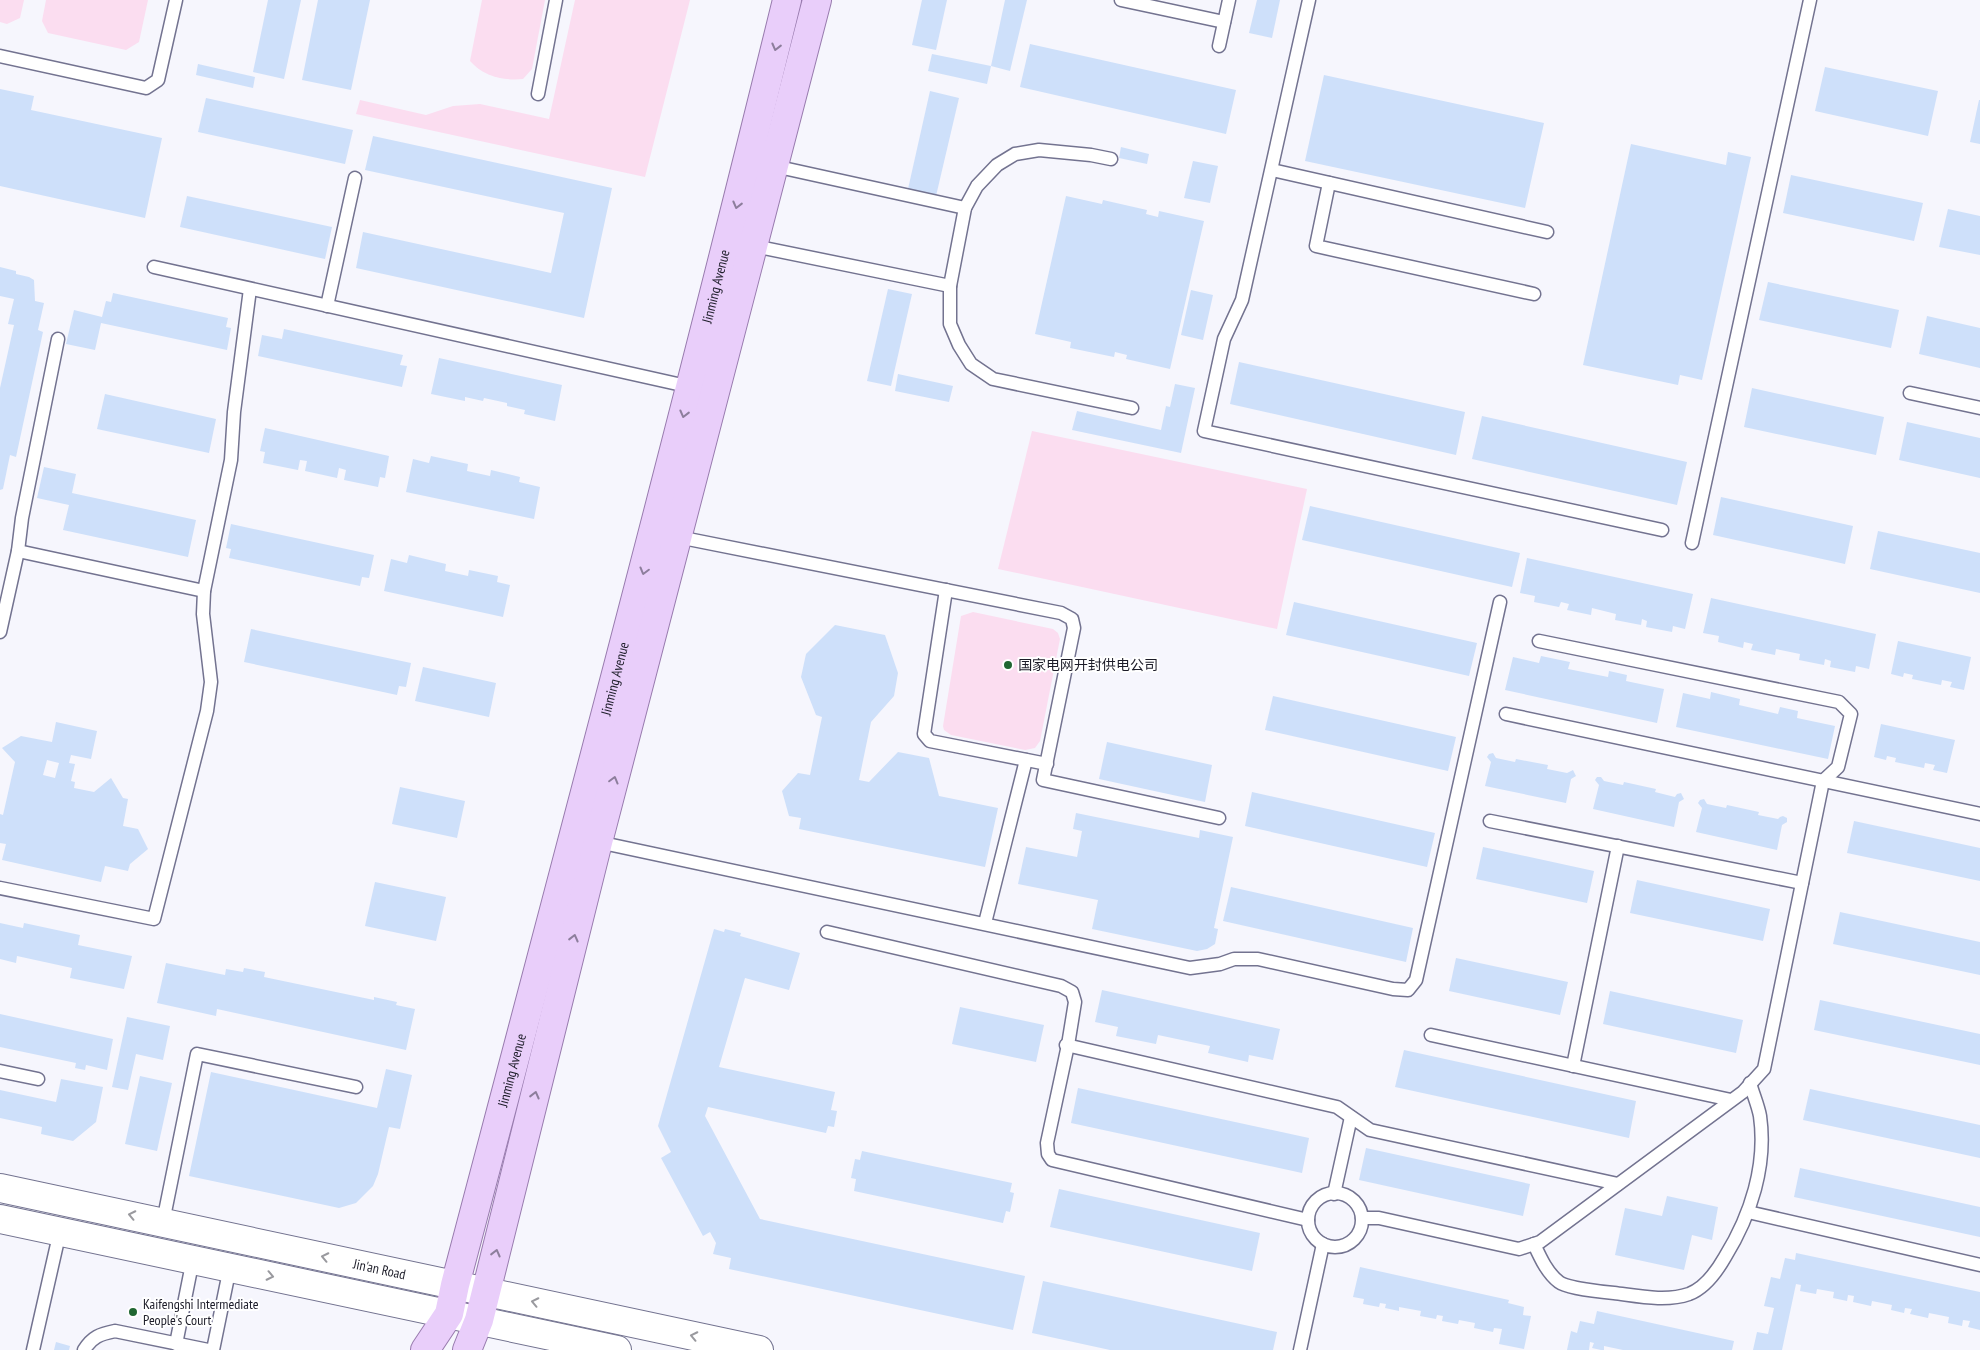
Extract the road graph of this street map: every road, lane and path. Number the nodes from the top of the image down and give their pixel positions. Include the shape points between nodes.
1 (176, 0) edge
2 (556, 0) edge
3 (787, 0) edge
4 (817, 0) edge
5 (1121, 0) edge
6 (1228, 0) edge
7 (1309, 0) edge
8 (1810, 0) edge
9 (1224, 22) junction
10 (1219, 46) dead end
11 (0, 56) edge
12 (538, 94) dead end
13 (1111, 159) dead end
14 (774, 166) junction
15 (1272, 170) junction
16 (355, 178) dead end
17 (1329, 184) junction
18 (965, 208) junction
19 (1547, 232) dead end
20 (754, 246) junction
21 (154, 267) dead end
22 (950, 286) junction
23 (250, 288) junction
24 (1534, 294) dead end
25 (327, 306) junction
26 (58, 339) dead end
27 (691, 387) junction
28 (1910, 393) dead end
29 (1132, 408) dead end
30 (1980, 408) edge
31 (1662, 530) dead end
32 (678, 537) junction
33 (1692, 543) dead end
34 (18, 551) junction
35 (5, 587) edge
36 (946, 590) junction
37 (204, 591) junction
38 (1500, 602) dead end
39 (0, 632) edge
40 (1539, 641) dead end
41 (1506, 714) dead end
42 (1026, 760) junction
43 (1047, 764) junction
44 (1823, 781) junction
45 (1980, 814) edge
46 (1219, 818) dead end
47 (1490, 821) dead end
48 (598, 842) junction
49 (1618, 846) junction
50 (1802, 883) junction
51 (0, 888) edge
52 (985, 923) junction
53 (827, 932) dead end
54 (1431, 1035) dead end
55 (1067, 1045) junction
56 (1573, 1066) junction
57 (0, 1071) edge
58 (38, 1079) dead end
59 (1750, 1083) junction
60 (356, 1087) dead end
61 (1731, 1100) junction
62 (1351, 1117) junction
63 (1618, 1184) junction
64 (0, 1188) edge
65 (1334, 1194) junction
66 (1748, 1212) junction
67 (1362, 1218) junction
68 (0, 1219) edge
69 (1308, 1220) junction
70 (162, 1222) junction
71 (60, 1231) junction
72 (1323, 1244) junction
73 (1534, 1244) junction
74 (193, 1259) junction
75 (1980, 1265) edge
76 (230, 1267) junction
77 (455, 1286) junction
78 (486, 1291) junction
79 (449, 1314) junction
80 (479, 1320) junction
81 (176, 1344) junction
82 (33, 1350) edge
83 (84, 1350) edge
84 (208, 1350) edge
85 (213, 1350) edge
86 (425, 1350) edge
87 (467, 1350) edge
88 (616, 1350) edge
89 (758, 1350) edge
90 (1300, 1350) edge

1 - 11 lane via 158,80 146,88
2 - 12 lane
3 -> 27 main road, Jinming Avenue
4 - 14 main road, Jinming Avenue
5 - 9 lane
6 - 9 lane
7 - 15 lane
8 - 33 lane
9 - 10 lane
13 - 18 lane via 1039,150 1015,154 997,165 977,186
14 - 18 lane
14 - 20 main road, Jinming Avenue
15 - 17 lane
15 - 31 lane via 1242,300 1224,339 1204,431
16 - 25 lane
17 - 19 lane
17 - 24 lane via 1316,246
18 - 22 lane
20 - 22 lane
20 - 32 main road, Jinming Avenue
21 - 23 lane
22 - 29 lane via 950,324 958,345 971,364 993,379
23 - 25 lane
23 - 37 lane via 231,460
25 - 27 lane
26 - 34 lane
27 -> 77 main road, Jinming Avenue
28 - 30 lane
32 - 36 lane
48 -> 32 main road, Jinming Avenue
34 - 35 lane
34 - 37 lane
35 - 39 lane
36 - 42 lane via 924,734 930,741
36 - 43 lane via 1062,613 1072,619 1074,628
37 - 51 lane via 203,614 211,682 207,711 154,919
38 - 52 lane via 1416,980 1408,990 1258,959 1234,959 1190,968
40 - 44 lane via 1839,702 1851,714 1838,767
41 - 44 lane
42 - 43 lane
42 - 52 lane
43 - 46 lane via 1043,780
44 - 45 lane
44 - 50 lane
47 - 49 lane
48 - 52 lane
78 -> 48 main road, Jinming Avenue
49 - 50 lane
49 - 56 lane
50 - 59 lane via 1764,1069
53 - 55 lane via 1061,986 1072,992 1076,1002
54 - 56 lane
55 - 62 lane via 1337,1107
55 - 69 lane via 1047,1143 1052,1160
56 - 61 lane
57 - 58 lane
59 - 61 lane
59 - 66 lane via 1760,1116 1761,1154
60 - 70 lane via 197,1054
61 - 63 lane
62 - 63 lane via 1370,1130
62 - 65 lane
63 - 73 lane
70 -> 64 main road, Jin'an Road
65 - 67 lane via 1346,1196 1354,1202
65 - 69 lane via 1320,1199 1310,1211
66 - 73 lane via 1732,1247 1709,1279 1690,1294 1674,1297 1597,1291 1559,1282 1544,1264
66 - 75 lane
67 - 72 lane via 1361,1228 1350,1243 1340,1247
67 - 73 lane via 1380,1218 1519,1249
68 - 71 main road
69 - 72 lane via 1313,1235
77 -> 70 main road, Jin'an Road
71 - 74 main road
71 - 82 lane
72 - 90 lane
74 - 76 main road
74 - 81 lane
76 -> 79 main road
76 - 85 lane
77 - 78 main road, Jin'an Road
77 - 79 main road, Jinming Avenue
78 - 80 main road, Jinming Avenue
89 -> 78 main road, Jin'an Road
79 - 80 main road
79 - 86 main road, Jinming Avenue
80 - 87 main road, Jinming Avenue
80 - 88 main road
81 - 83 lane via 114,1331 90,1340
81 - 84 lane

